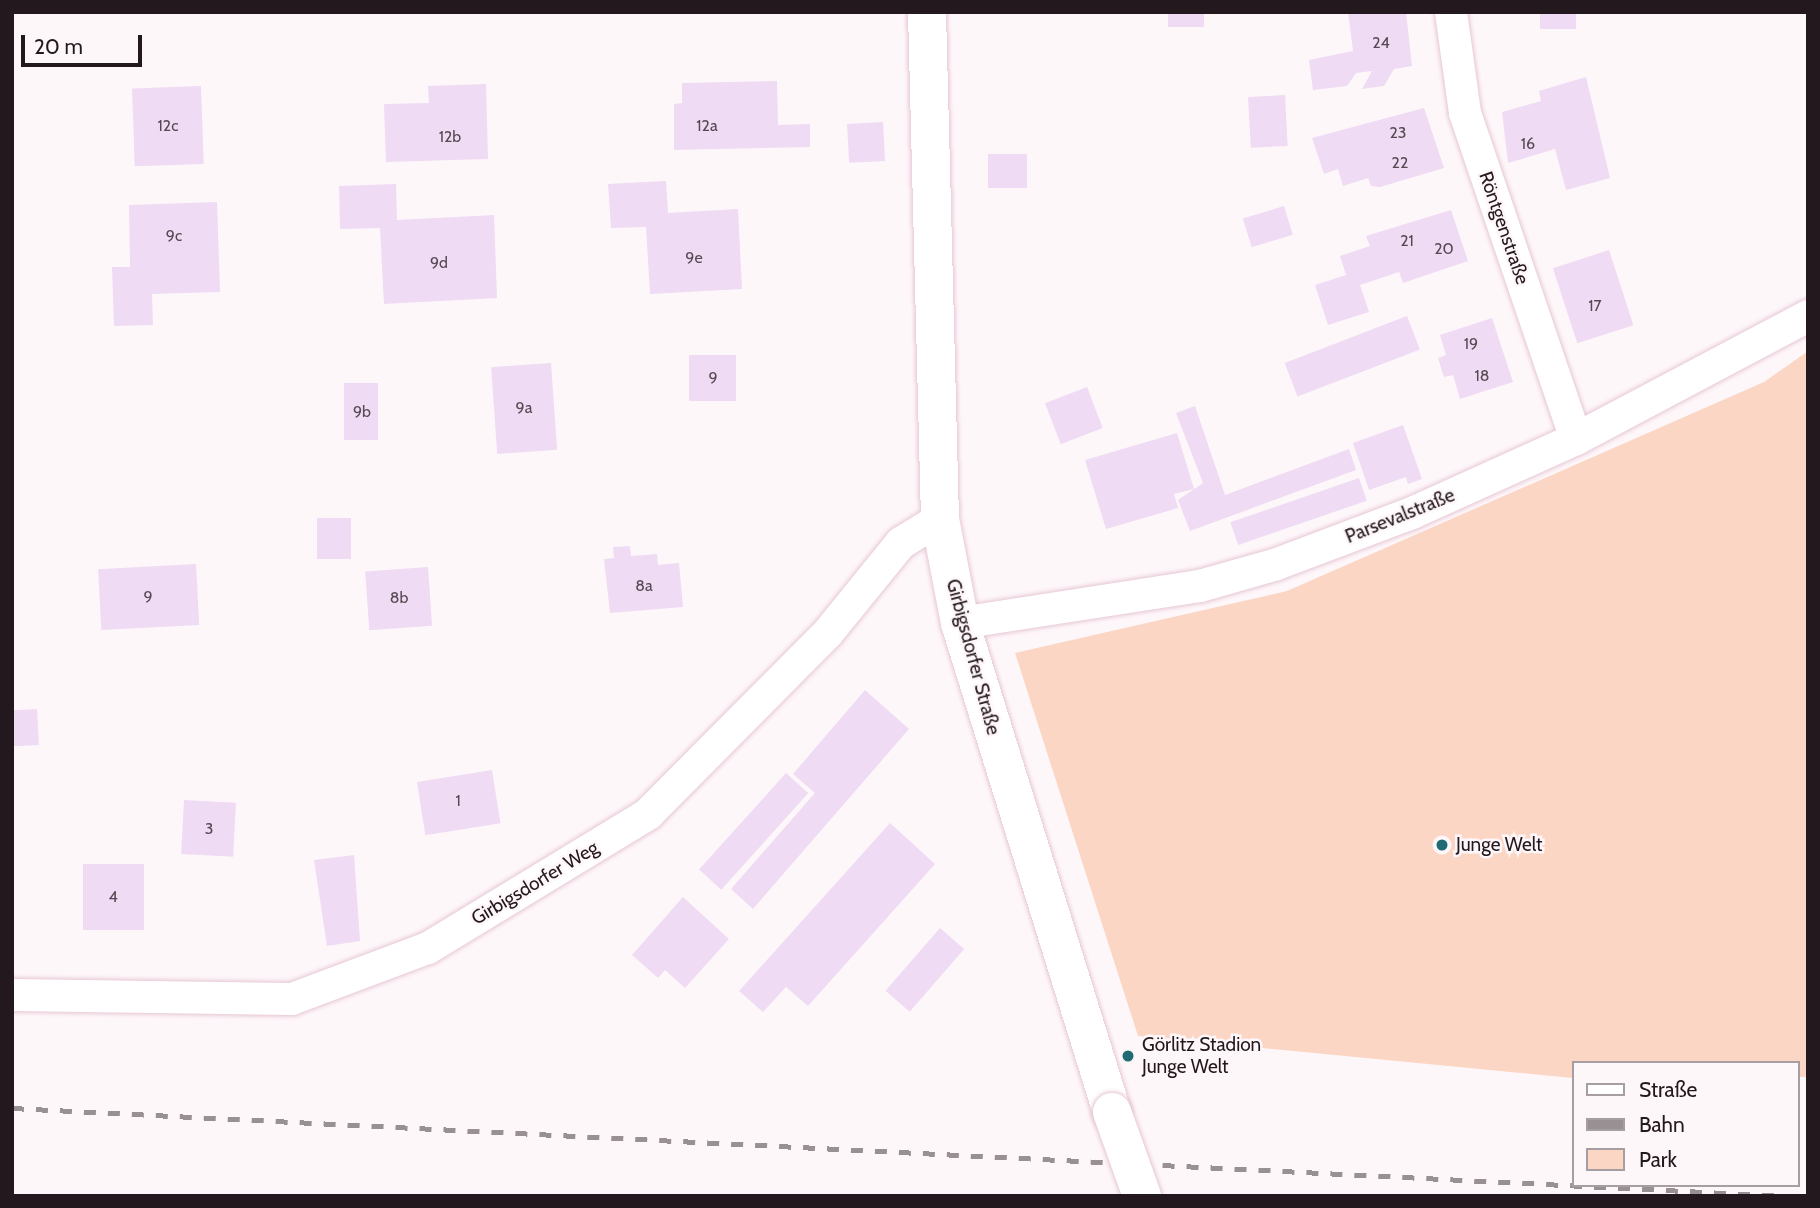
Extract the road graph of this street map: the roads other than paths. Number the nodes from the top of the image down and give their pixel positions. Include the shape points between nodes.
1 (927, 12) edge
2 (1451, 12) edge
3 (1808, 316) edge
4 (1576, 439) junction
5 (940, 519) junction
6 (960, 623) junction
7 (12, 995) edge
8 (1142, 1196) edge

1 - 5 street, Girbigsdorfer Straße
2 - 4 street, Röntgenstraße via 1465,113
3 - 4 street, Parsevalstraße
4 - 6 street, Parsevalstraße via 1412,513 1278,564 1200,586
5 - 6 street, Girbigsdorfer Straße
5 - 7 street, Girbigsdorfer Weg via 901,543 827,634 648,814 428,948 292,999
6 - 8 street, Girbigsdorfer Straße, bridge

